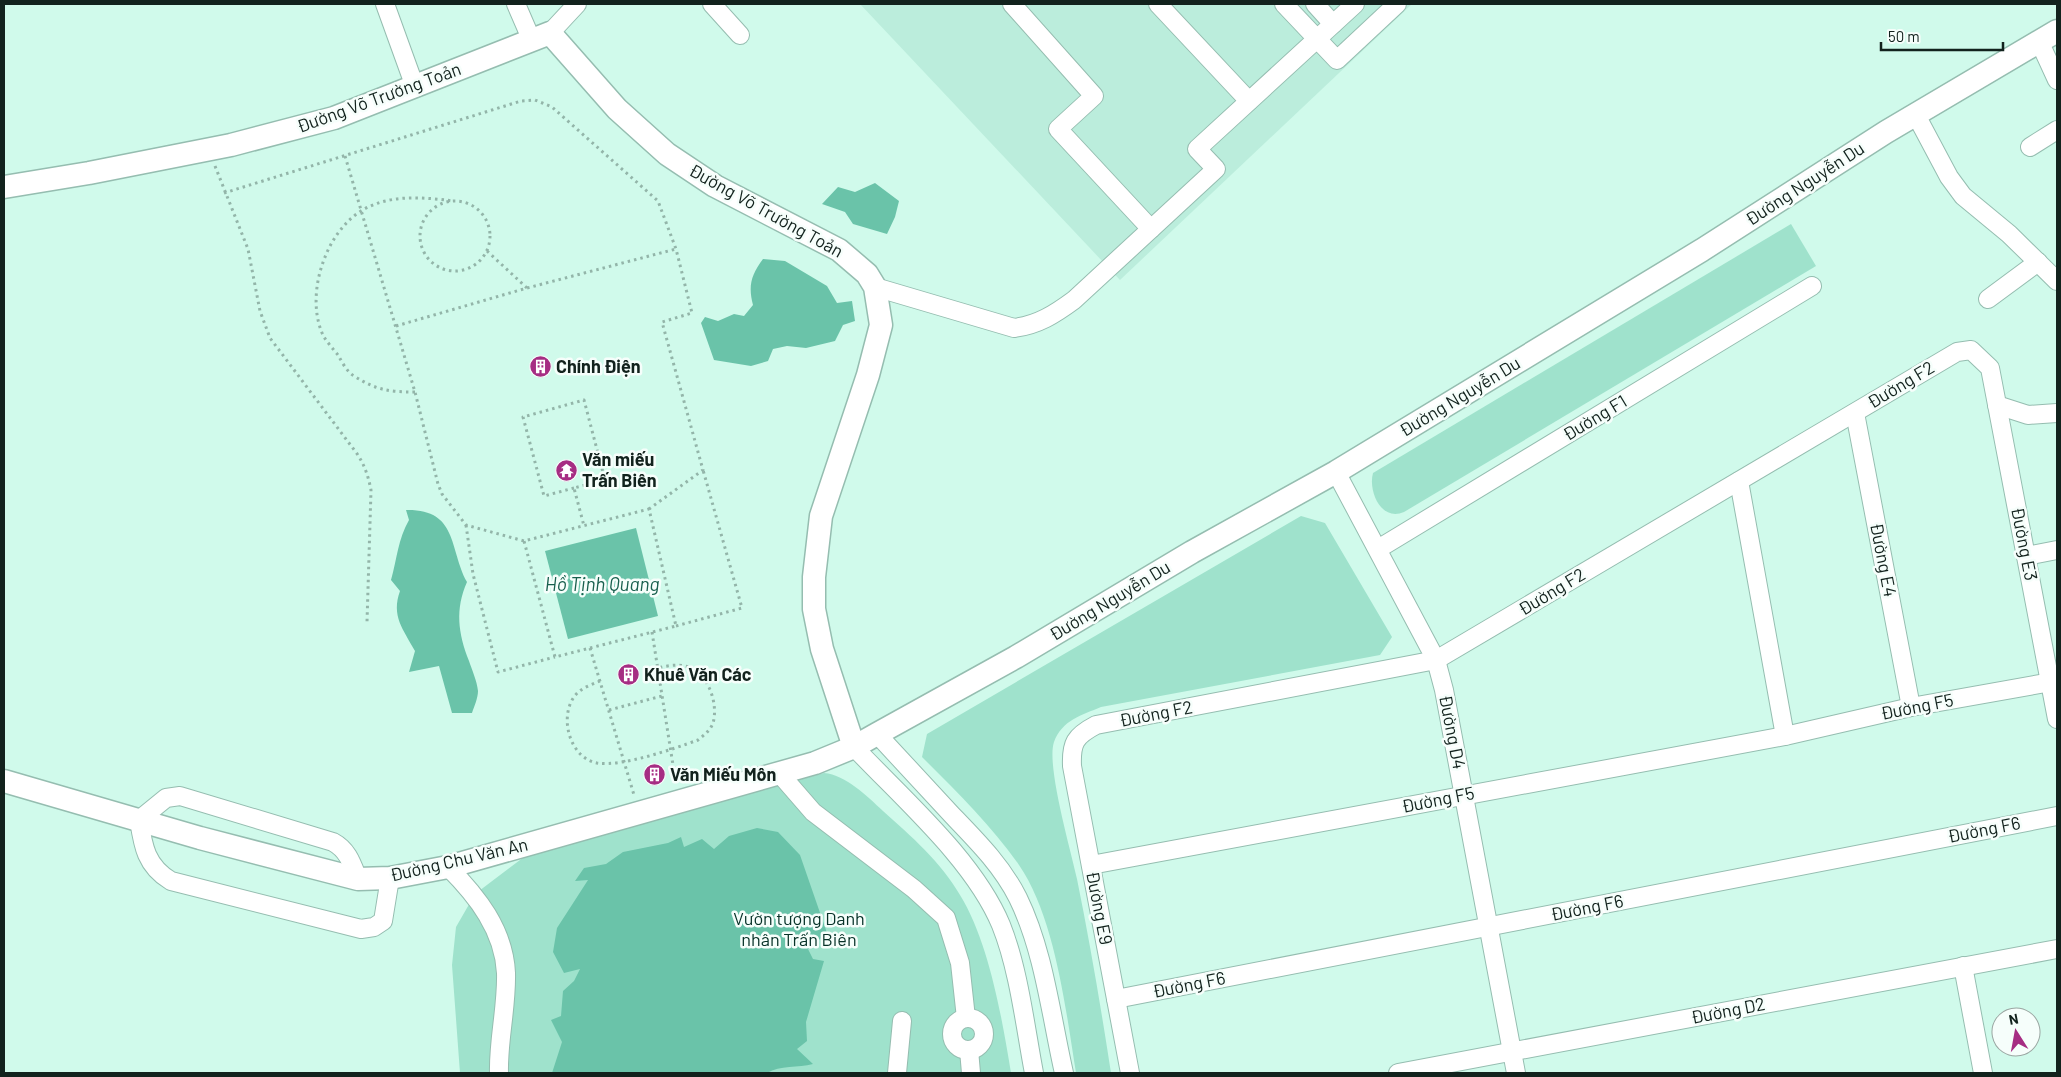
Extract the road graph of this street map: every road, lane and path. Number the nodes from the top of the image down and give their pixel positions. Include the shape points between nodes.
1 (385, 4) edge
2 (516, 4) edge
3 (577, 4) edge
4 (712, 4) edge
5 (1012, 4) edge
6 (1158, 4) edge
7 (1284, 4) edge
8 (1314, 4) edge
9 (1355, 4) edge
10 (1398, 4) edge
11 (1333, 24) junction
12 (740, 35) dead end
13 (541, 37) junction
14 (2048, 37) edge
15 (1316, 38) junction
16 (2057, 80) edge
17 (415, 86) junction
18 (1249, 101) junction
19 (1916, 115) junction
20 (2057, 130) edge
21 (2030, 147) dead end
22 (209, 148) junction
23 (345, 156) junction
24 (4, 187) edge
25 (224, 194) junction
26 (453, 200) junction
27 (361, 211) junction
28 (1151, 229) junction
29 (676, 249) junction
30 (487, 251) junction
31 (2038, 262) junction
32 (2057, 281) edge
33 (875, 286) junction
34 (1812, 286) dead end
35 (527, 288) junction
36 (1988, 299) dead end
37 (396, 326) junction
38 (1990, 368) joint
39 (415, 392) junction
40 (1997, 405) junction
41 (1855, 413) junction
42 (2057, 413) edge
43 (703, 470) junction
44 (1336, 472) junction
45 (1739, 481) junction
46 (574, 488) junction
47 (649, 509) junction
48 (466, 526) junction
49 (584, 526) junction
50 (524, 540) junction
51 (1378, 549) junction
52 (2057, 550) edge
53 (2026, 556) junction
54 (367, 622) dead end
55 (676, 626) junction
56 (652, 632) junction
57 (590, 648) junction
58 (555, 657) junction
59 (1436, 660) junction
60 (658, 668) junction
61 (600, 681) junction
62 (2054, 682) edge
63 (662, 696) junction
64 (1911, 707) junction
65 (609, 710) junction
66 (2057, 719) edge
67 (877, 734) junction
68 (1785, 736) junction
69 (1075, 743) joint
70 (854, 747) junction
71 (671, 749) junction
72 (624, 761) junction
73 (780, 774) junction
74 (4, 781) edge
75 (1464, 795) junction
76 (680, 802) junction
77 (639, 813) junction
78 (2057, 816) edge
79 (139, 820) junction
80 (1091, 865) junction
81 (448, 867) junction
82 (390, 878) junction
83 (358, 879) junction
84 (1488, 928) junction
85 (2057, 949) edge
86 (1963, 966) junction
87 (1116, 999) junction
88 (902, 1021) dead end
89 (1512, 1052) junction
90 (499, 1073) edge
91 (897, 1073) edge
92 (971, 1073) edge
93 (1034, 1073) edge
94 (1064, 1073) edge
95 (1130, 1073) edge
96 (1398, 1073) edge
97 (1516, 1073) edge
98 (1983, 1073) edge

1 - 17 street
2 - 13 street
3 - 13 street
4 - 12 street
5 - 28 street via 1094,96 1058,129
6 - 18 street
7 - 15 street
8 - 11 street
9 - 11 street
10 - 15 street via 1337,60
11 - 15 street
13 - 17 main road, Đường Võ Trường Toản
13 - 33 main road, Đường Võ Trường Toản via 667,154 716,186 839,250 867,274
14 - 16 street
14 - 19 main road, Đường Nguyễn Du
15 - 18 street
17 - 22 main road, Đường Võ Trường Toản via 334,118
18 - 28 street via 1197,149 1216,169
19 - 31 street via 1963,196 2010,234
19 - 44 main road, Đường Nguyễn Du via 1702,250
20 - 21 street
22 - 24 main road, Đường Võ Trường Toản
22 - 25 path
23 - 25 path
23 - 27 path
23 - 29 path via 535,100 552,106 658,201
25 - 54 path via 248,249 260,310 270,338 355,451 368,475 371,490
26 - 27 path via 419,197 391,200
26 - 30 path via 471,205 484,216 489,227
26 - 30 path via 432,208 420,228 419,239 428,260 442,269 459,271 475,264
27 - 37 path
27 - 39 path via 338,230 323,258 317,296 324,336 352,375 387,392
28 - 33 street via 1074,300 1031,326 1014,328
29 - 35 path
29 - 43 path via 692,313 662,322
30 - 35 path
31 - 32 street
31 - 36 street
33 - 70 main road via 881,325 868,375 821,516 814,577 814,609 822,650
34 - 51 street, Đường F1
35 - 37 path
37 - 39 path
38 - 40 street, Đường E3
38 - 41 street, Đường F2 via 1971,350 1957,352
39 - 48 path via 438,484
40 - 42 street via 2028,415
40 - 53 street, Đường E3
41 - 45 street, Đường F2
41 - 64 street, Đường E4
43 - 47 path
43 - 55 path via 742,608
44 - 51 street, Đường D4
44 - 67 main road, Đường Nguyễn Du
45 - 59 street, Đường F2
45 - 68 street
46 - 46 path via 605,480 584,400 523,417 544,496
46 - 49 path
47 - 49 path
47 - 55 path
48 - 50 path
48 - 58 path via 473,574 498,672
49 - 50 path
50 - 58 path
51 - 59 street, Đường D4
52 - 53 street
53 - 62 street, Đường E3
55 - 56 path
56 - 57 path
56 - 60 path
57 - 58 path
57 - 61 path
59 - 69 street, Đường F2 via 1096,725 1079,734
59 - 75 street, Đường D4
60 - 63 path
60 - 71 path via 686,666 695,670 714,700 712,724 707,733 698,740
61 - 65 path
61 - 72 path via 584,688 570,704 567,717 571,739 577,750 595,763
62 - 64 street, Đường F5
62 - 66 street, Đường E3
63 - 65 path
63 - 71 path
64 - 68 street, Đường F5
65 - 72 path
67 - 70 main road, Đường Nguyễn Du
67 - 94 street via 980,844 1018,897 1036,946
68 - 75 street, Đường F5
69 - 80 street, Đường E9 via 1071,750 1072,766
70 - 73 main road, Đường Chu Văn An
70 - 93 street via 962,861 992,906 1009,953
71 - 72 path
71 - 76 path
72 - 77 path
73 - 76 main road, Đường Chu Văn An
73 - 92 street via 813,812 907,883 946,918 960,963 966,1018 977,1021 984,1032 980,1044 969,1050
74 - 79 main road, Đường Chu Văn An
75 - 80 street, Đường F5
75 - 84 street, Đường D4
76 - 77 main road, Đường Chu Văn An
77 - 81 main road, Đường Chu Văn An
78 - 84 street, Đường F6
79 - 82 street via 144,852 149,862 170,881 362,929 383,921
79 - 83 main road, Đường Chu Văn An
79 - 83 street via 166,798 180,796 333,842 348,854
80 - 87 street, Đường E9
81 - 82 main road, Đường Chu Văn An
81 - 90 street via 475,894 500,942 506,972 498,1049
82 - 83 main road, Đường Chu Văn An
84 - 87 street, Đường F6
84 - 89 street, Đường D4
85 - 86 street, Đường D2
86 - 89 street, Đường D2
86 - 98 street
87 - 95 street, Đường E9
88 - 91 street
89 - 96 street, Đường D2
89 - 97 street, Đường D4

